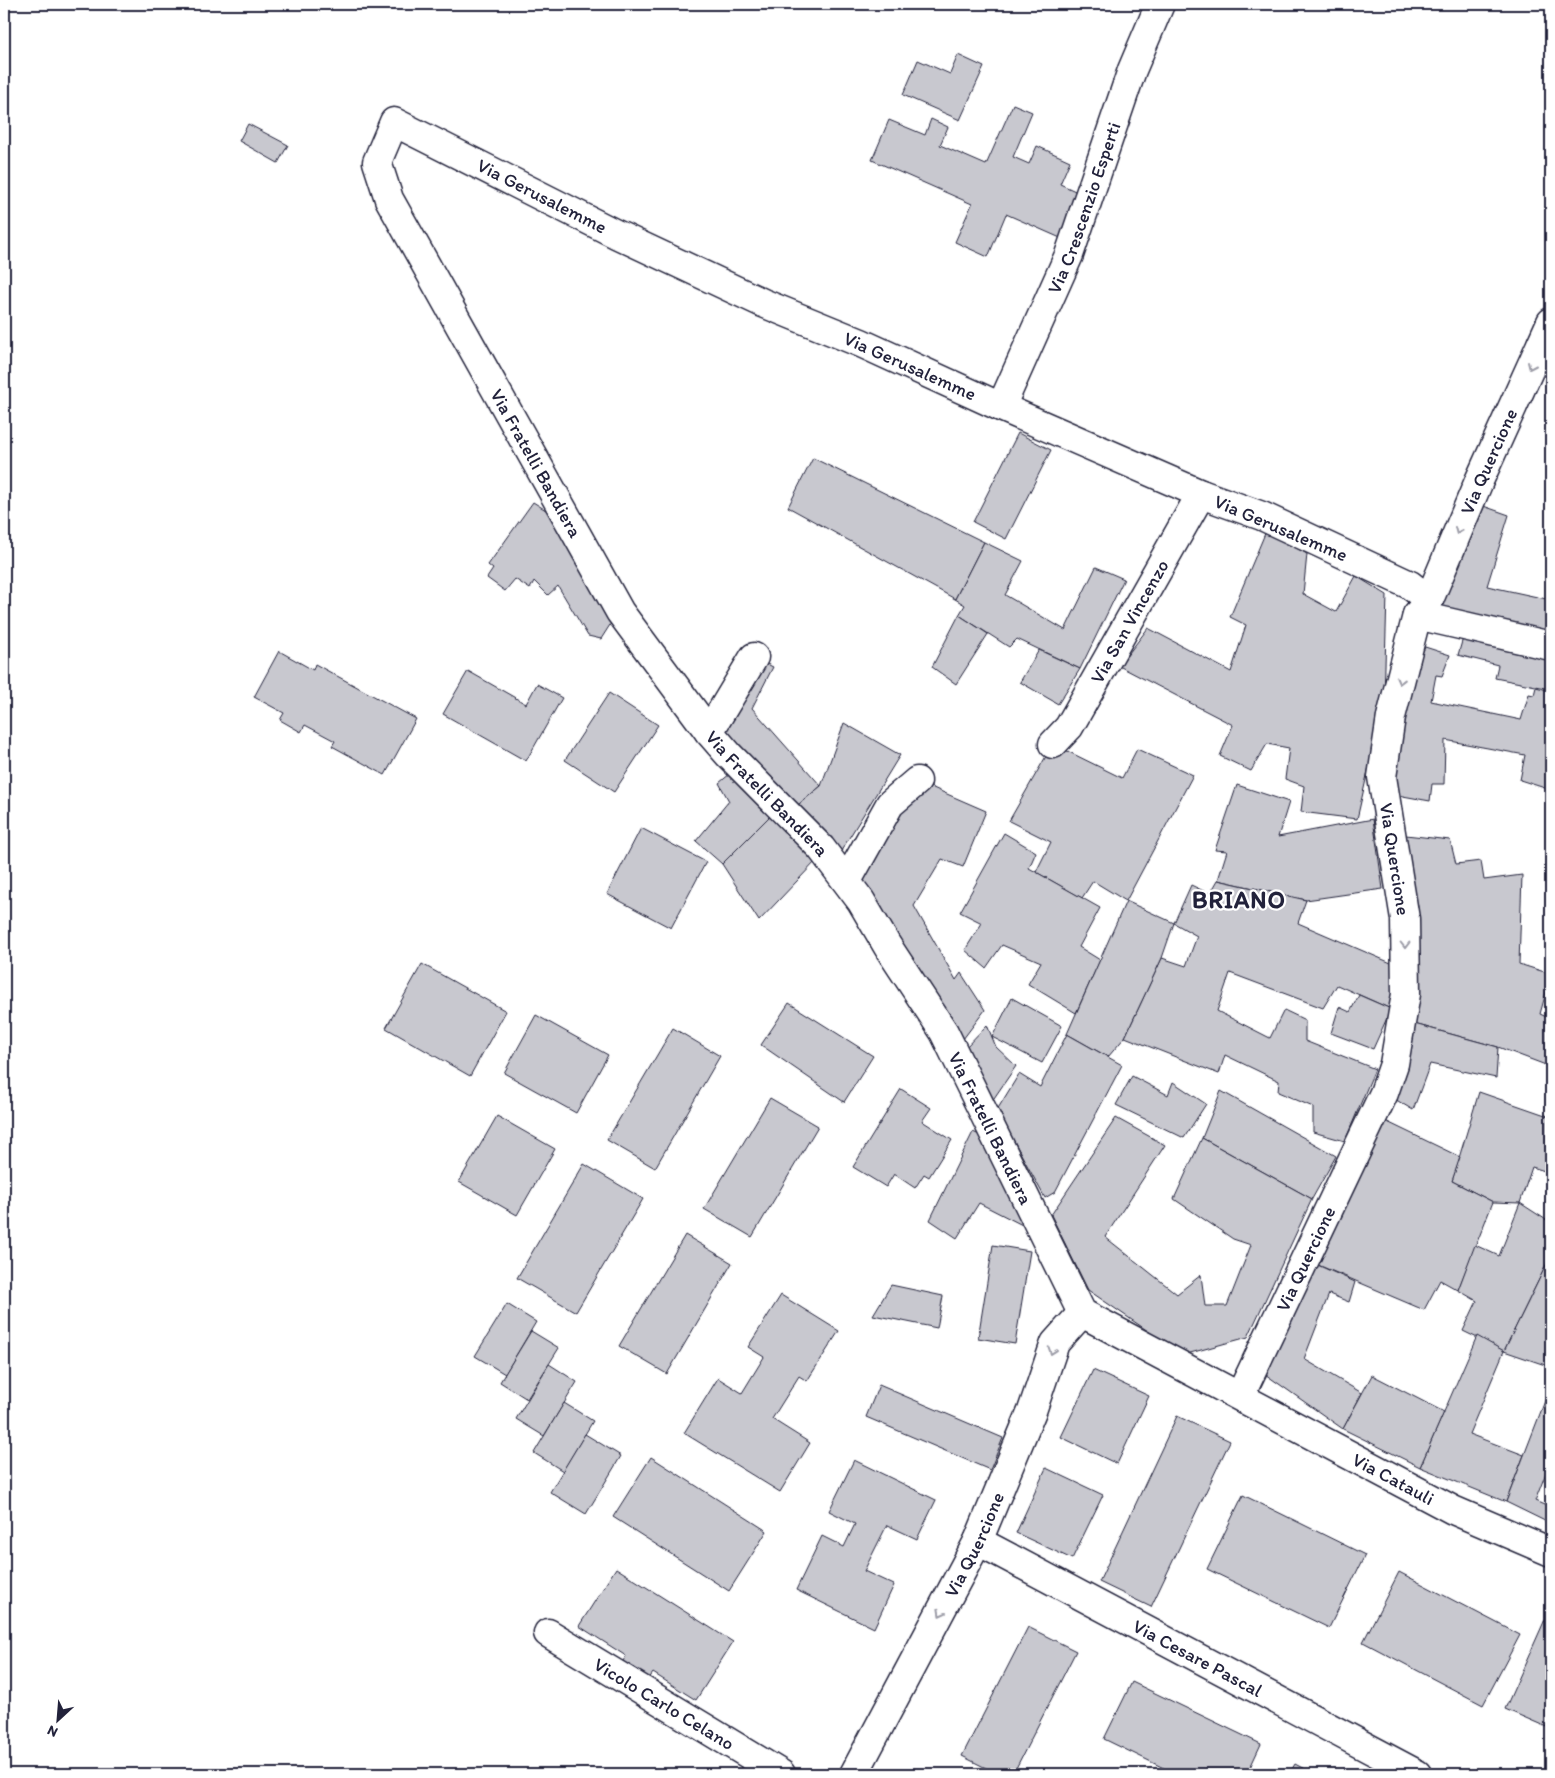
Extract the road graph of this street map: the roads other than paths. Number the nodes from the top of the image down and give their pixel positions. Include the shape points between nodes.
1 (1160, 4) edge
2 (394, 122) joint
3 (1551, 322) edge
4 (1001, 407) junction
5 (1201, 494) junction
6 (1423, 608) junction
7 (1551, 646) edge
8 (754, 657) dead end
9 (709, 732) junction
10 (1053, 744) dead end
11 (917, 781) dead end
12 (847, 881) junction
13 (1082, 1313) junction
14 (1240, 1396) junction
15 (978, 1541) junction
16 (1551, 1552) edge
17 (548, 1633) dead end
18 (781, 1774) edge
19 (854, 1774) edge
20 (1417, 1774) edge

1 - 4 street, Via Crescenzio Esperti via 1132,70 1069,255
2 - 4 street, Via Gerusalemme via 616,234 763,303 861,343
2 - 9 street, Via Fratelli Bandiera via 376,162 389,199 620,612
3 -> 6 street, Via Quercione
4 - 5 street, Via Gerusalemme
5 - 6 street, Via Gerusalemme via 1262,516 1410,586
5 - 10 street, Via San Vincenzo via 1070,727
6 - 7 street
6 -> 14 street, Via Quercione via 1391,717 1382,777 1405,919 1406,994 1394,1064 1384,1093
8 - 9 street
9 - 12 street, Via Fratelli Bandiera via 821,848
11 - 12 street via 890,804
12 - 13 street, Via Fratelli Bandiera via 944,1032
13 - 14 street
13 -> 15 street, Via Quercione via 1055,1342 1032,1411
14 - 16 street, Via Catauli via 1454,1510
15 -> 19 street, Via Quercione
15 - 20 street, Via Cesare Pascal
17 - 18 street, Vicolo Carlo Celano

